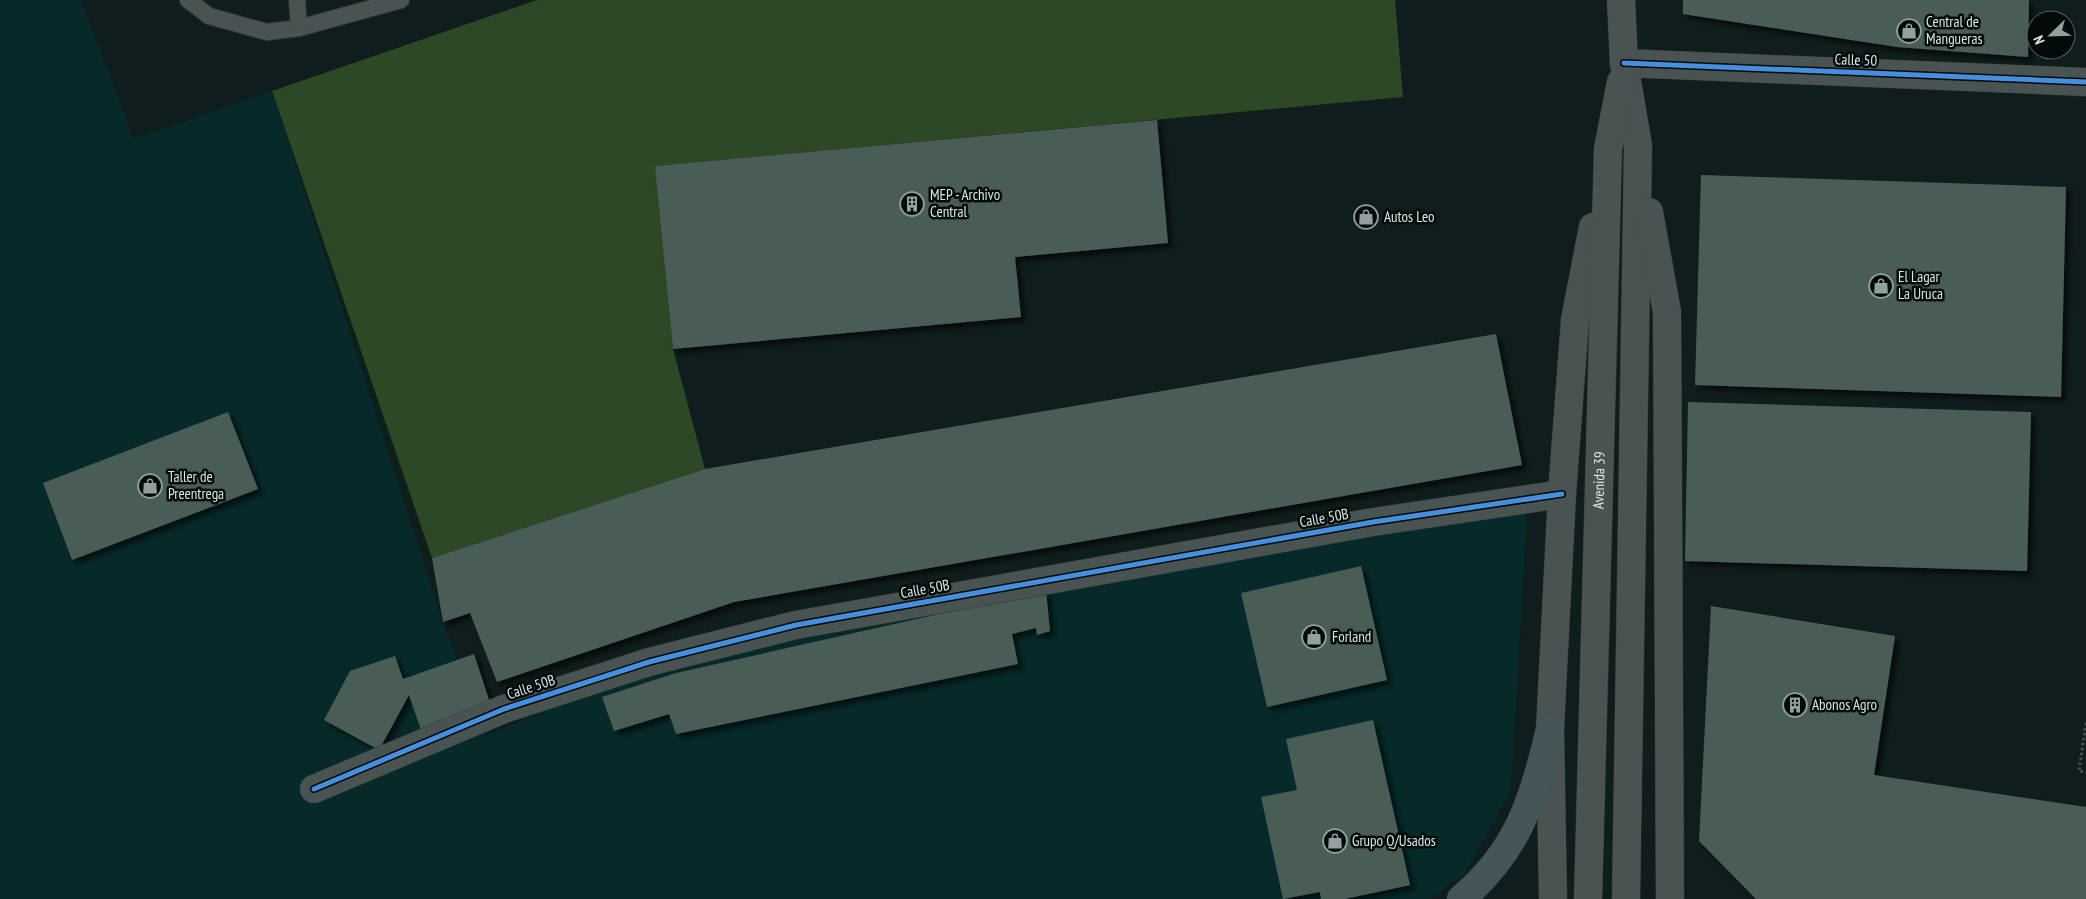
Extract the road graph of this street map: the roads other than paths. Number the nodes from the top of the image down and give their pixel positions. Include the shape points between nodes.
1 (188, 0) edge
2 (297, 0) edge
3 (401, 0) edge
4 (1621, 0) edge
5 (299, 28) junction
6 (1624, 63) junction
7 (2086, 82) edge
8 (1638, 146) junction
9 (1608, 149) junction
10 (1562, 494) junction
11 (1550, 729) junction
12 (314, 789) dead end
13 (1461, 899) edge
14 (1553, 899) edge
15 (1588, 899) edge
16 (1626, 899) edge
17 (1670, 899) edge

1 - 5 lane via 209,16 266,32
2 - 5 lane
3 - 5 lane
4 - 6 main road, Avenida 39
6 - 7 main road, Calle 50
6 - 8 main road, Avenida 39
6 - 9 main road, Avenida 39
8 - 16 main road, Avenida 39
8 - 17 main road via 1666,312
9 - 10 main road via 1575,320
9 - 15 main road, Avenida 39
10 - 11 main road
10 - 12 main road, Calle 50B via 1373,522 796,625 649,662 504,709
11 - 13 highway via 1537,783 1516,835 1483,880
11 - 14 main road

